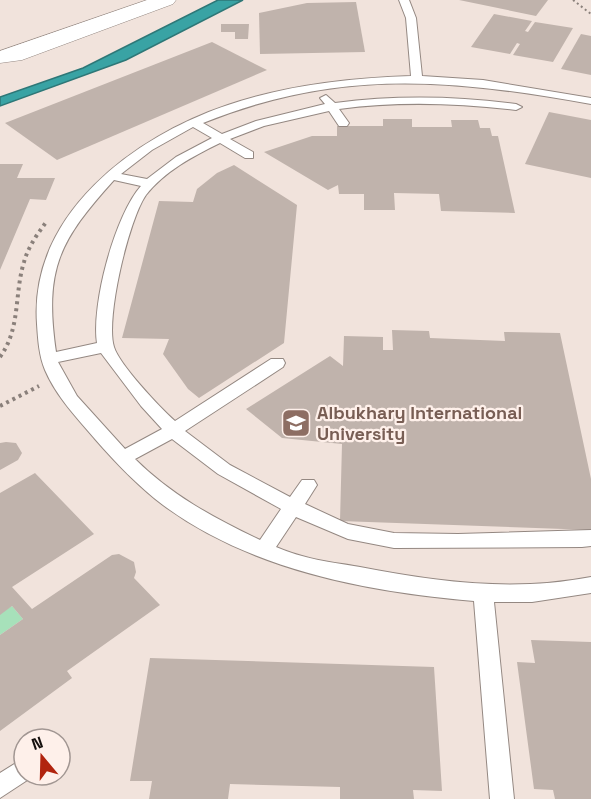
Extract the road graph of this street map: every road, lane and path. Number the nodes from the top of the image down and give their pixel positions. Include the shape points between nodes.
1 (166, 0) edge
2 (404, 0) edge
3 (416, 0) edge
4 (573, 0) edge
5 (591, 14) edge
6 (411, 18) junction
7 (0, 57) edge
8 (417, 79) junction
9 (319, 87) junction
10 (591, 101) edge
11 (331, 105) junction
12 (516, 108) dead end
13 (194, 123) junction
14 (343, 123) dead end
15 (221, 138) junction
16 (249, 155) dead end
17 (111, 176) junction
18 (152, 184) junction
19 (105, 347) junction
20 (49, 359) junction
21 (277, 363) dead end
22 (56, 378) junction
23 (0, 406) edge
24 (174, 430) junction
25 (122, 458) junction
26 (308, 485) dead end
27 (292, 507) junction
28 (591, 538) edge
29 (265, 548) junction
30 (591, 585) edge
31 (483, 593) junction
32 (502, 799) edge

1 - 7 street
2 - 6 lane
3 - 6 lane
4 - 5 path
6 - 8 lane
8 - 9 lane
8 - 10 lane via 497,85
9 - 11 lane
9 - 13 lane via 258,100
11 - 12 lane via 399,98 471,101
11 - 14 lane
11 - 15 lane via 261,122
13 - 15 lane
13 - 17 lane via 154,142
15 - 16 lane
15 - 18 lane via 183,159
17 - 18 lane
17 - 20 lane via 66,228 48,264 43,307
18 - 19 lane via 142,192 124,232 107,294
19 - 20 lane
19 - 24 lane via 152,411
20 - 22 lane
21 - 24 lane
22 - 23 path
22 - 25 lane
24 - 25 lane
24 - 27 lane via 213,465
25 - 29 lane via 155,489 199,518
26 - 27 lane
27 - 28 lane via 359,535 393,539 466,542
27 - 29 lane
29 - 31 lane via 293,562 422,588
30 - 31 lane
31 - 32 lane

